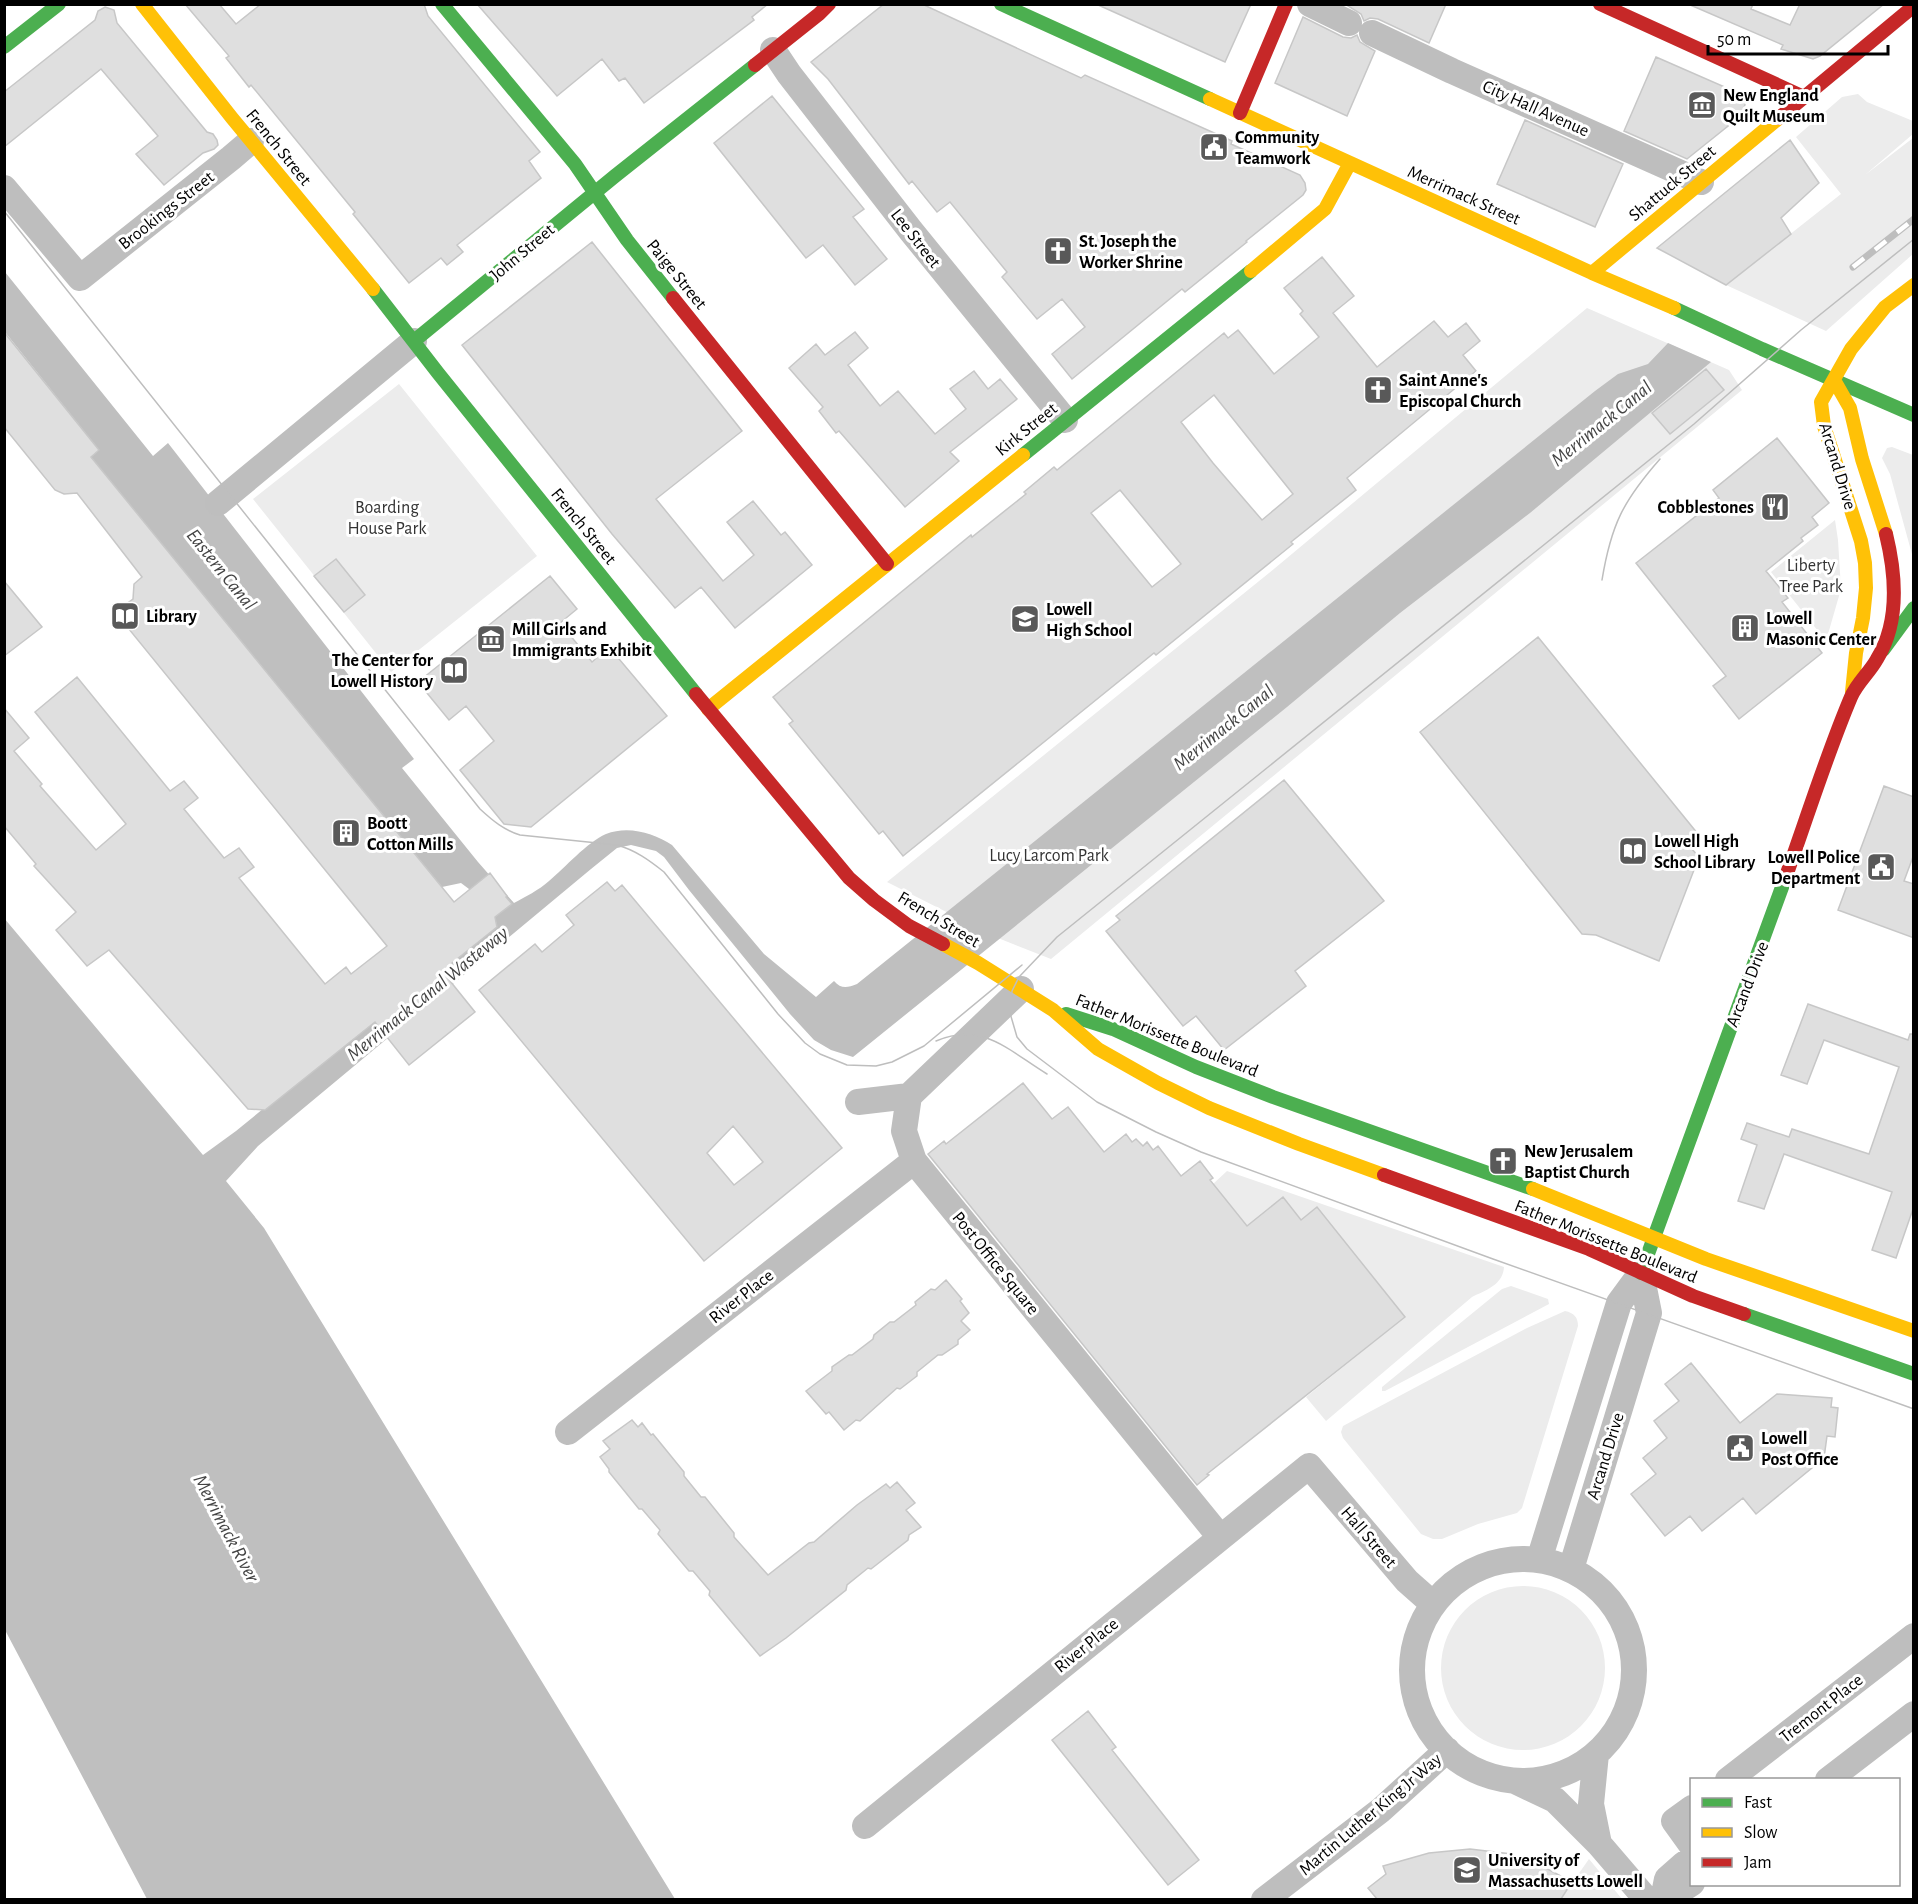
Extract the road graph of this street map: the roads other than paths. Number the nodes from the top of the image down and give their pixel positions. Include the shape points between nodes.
1 (59, 4) edge
2 (142, 4) edge
3 (442, 4) edge
4 (829, 4) edge
5 (1001, 4) edge
6 (1286, 4) edge
7 (1310, 4) edge
8 (1600, 4) edge
9 (1914, 6) edge
10 (1349, 23) dead end
11 (1372, 33) dead end
12 (4, 47) edge
13 (773, 50) junction
14 (1803, 97) junction
15 (1240, 113) junction
16 (251, 141) junction
17 (1350, 163) junction
18 (1701, 182) junction
19 (4, 188) edge
20 (594, 193) junction
21 (1592, 273) junction
22 (1914, 285) edge
23 (414, 341) junction
24 (1834, 380) junction
25 (1914, 415) edge
26 (1065, 420) junction
27 (218, 503) dead end
28 (887, 564) junction
29 (1914, 608) edge
30 (1881, 654) junction
31 (1852, 694) junction
32 (708, 709) junction
33 (1021, 989) junction
34 (1053, 1010) junction
35 (909, 1096) junction
36 (858, 1102) dead end
37 (914, 1161) junction
38 (1653, 1236) junction
39 (1641, 1272) junction
40 (1914, 1331) edge
41 (1914, 1374) edge
42 (568, 1432) dead end
43 (1308, 1466) joint
44 (1220, 1537) junction
45 (1539, 1560) junction
46 (1571, 1569) junction
47 (1433, 1604) junction
48 (1914, 1636) edge
49 (1914, 1714) edge
50 (1447, 1750) junction
51 (1596, 1754) junction
52 (1729, 1778) edge
53 (1829, 1778) edge
54 (1514, 1780) junction
55 (1690, 1809) edge
56 (865, 1826) dead end
57 (1690, 1843) edge
58 (1599, 1844) junction
59 (1690, 1863) edge
60 (1690, 1884) edge
61 (1655, 1898) edge
62 (1264, 1899) edge

1 - 12 main road
2 - 16 main road, French Street
3 - 20 main road, Paige Street via 575,164
4 - 13 main road, John Street
5 - 15 main road, Merrimack Street
6 - 15 main road
7 - 10 street
8 - 14 main road
9 - 14 main road, Shattuck Street
11 - 18 street, City Hall Avenue
13 - 20 main road, John Street
13 - 26 street, Lee Street via 918,240
14 - 18 main road, Shattuck Street
15 - 17 main road, Merrimack Street
16 - 19 street, Brookings Street via 81,278
16 - 23 main road, French Street
17 - 21 main road, Merrimack Street
17 - 26 main road, Kirk Street via 1317,217
18 - 21 main road, Shattuck Street
20 - 23 main road, John Street
20 - 28 main road, Paige Street via 627,240
21 - 24 main road, Merrimack Street
22 - 24 main road via 1886,307 1851,349
23 - 27 street, John Street
23 - 32 main road, French Street
24 - 25 main road, Merrimack Street
24 - 30 main road, Arcand Drive via 1850,406 1893,567 1891,621
24 - 31 main road, Arcand Drive via 1821,402 1824,426 1865,563 1866,588
26 - 28 main road, Kirk Street
28 - 32 main road, Kirk Street
29 - 30 main road, Arcand Drive
30 - 31 main road, Arcand Drive
31 - 38 main road, Arcand Drive
32 - 33 main road, French Street via 849,878 873,900 909,926
33 - 34 main road, French Street
33 - 35 street
34 - 38 main road, Father Morissette Boulevard via 1113,1029 1273,1097
34 - 39 main road, Father Morissette Boulevard via 1098,1049 1209,1108 1589,1249
35 - 36 street
35 - 37 street, Post Office Square via 904,1131
37 - 42 street, River Place
37 - 44 street, Post Office Square
38 - 39 main road, Arcand Drive
38 - 40 main road, Father Morissette Boulevard via 1706,1259
39 - 41 main road, Father Morissette Boulevard via 1694,1296
39 - 45 street, Arcand Drive via 1619,1303
39 - 46 street, Arcand Drive via 1649,1313
43 - 44 street, River Place
43 - 47 street, Hall Street via 1407,1581
44 - 56 street, River Place
45 - 46 street
45 - 47 street via 1499,1561 1471,1572
46 - 51 street via 1594,1584 1613,1604 1626,1628 1633,1654 1634,1682 1627,1709
47 - 50 street via 1418,1632 1412,1664 1414,1695 1426,1725
48 - 52 street, Tremont Place
49 - 53 street
50 - 54 street via 1478,1771
50 - 62 street, Martin Luther King Jr Way via 1381,1810
51 - 54 street via 1549,1778
51 - 58 street via 1591,1804
54 - 58 street via 1555,1800
55 - 57 street via 1674,1821
58 - 61 street
59 - 61 street via 1667,1878
60 - 61 street

